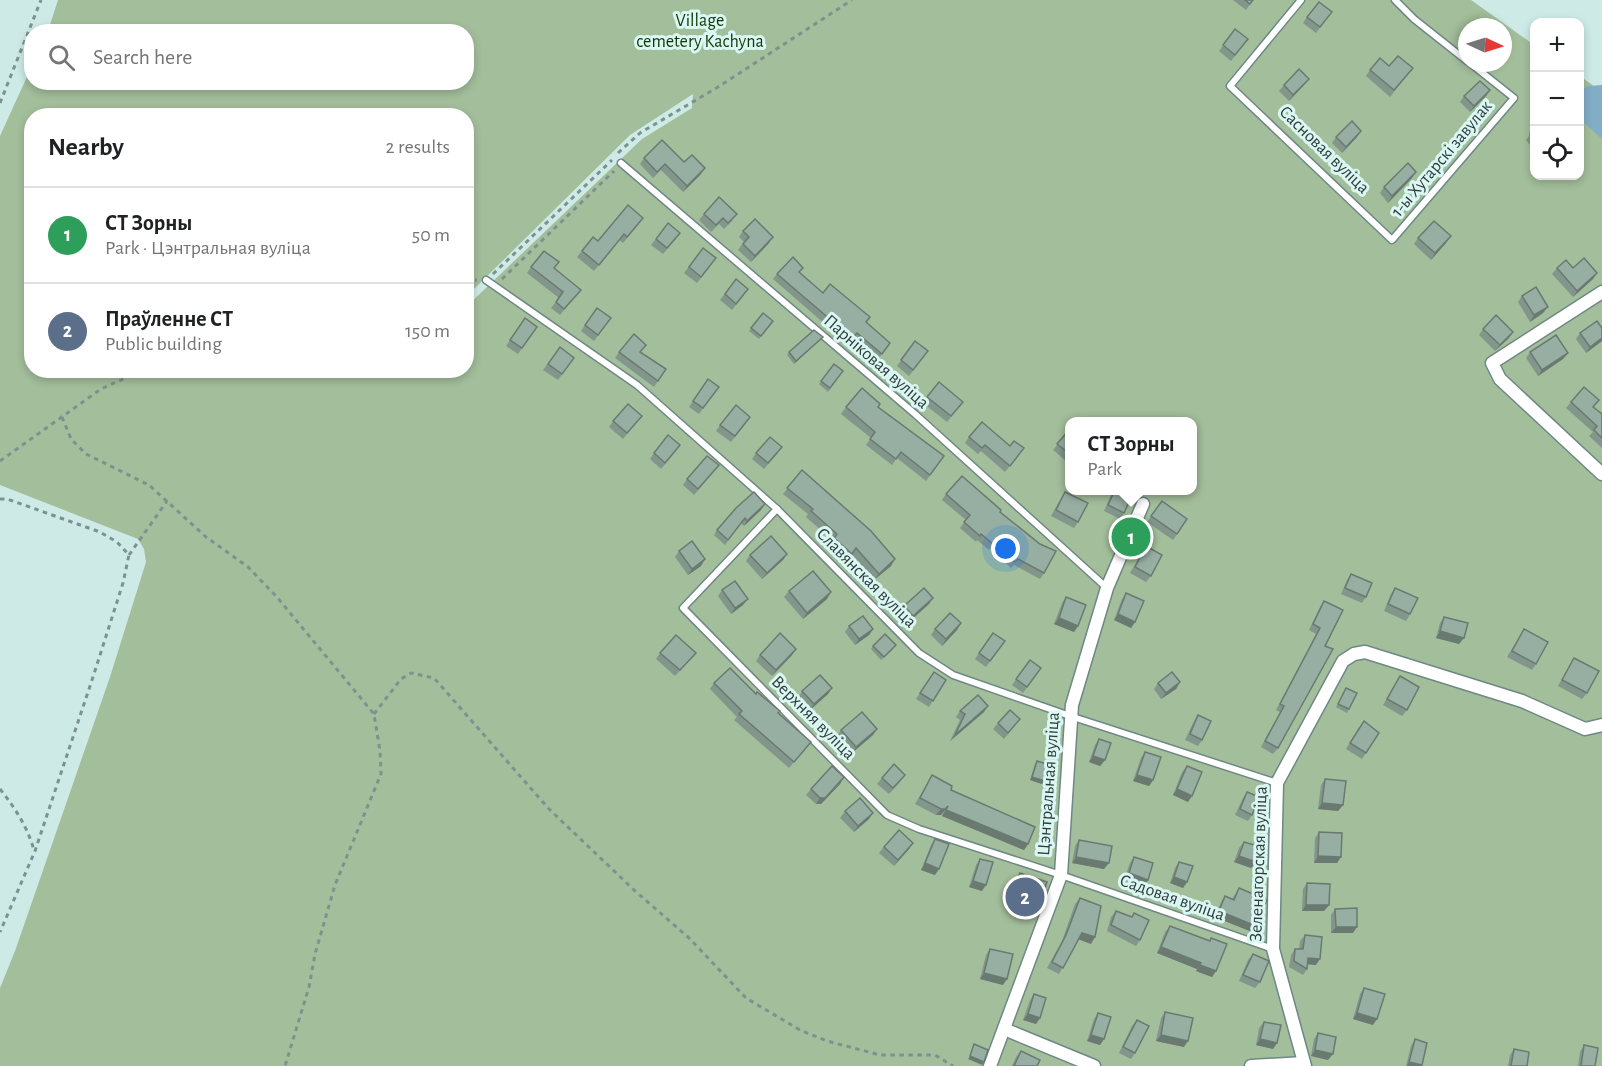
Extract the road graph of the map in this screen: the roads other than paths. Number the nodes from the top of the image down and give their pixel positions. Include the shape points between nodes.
1 (1301, 0) edge
2 (1395, 0) edge
3 (1458, 54) edge
4 (1481, 72) edge
5 (621, 163) road end
6 (1392, 240) joint
7 (486, 280) road end
8 (1602, 292) edge
9 (1602, 474) edge
10 (1143, 504) dead end
11 (777, 509) junction
12 (1107, 588) junction
13 (1070, 717) junction
14 (1602, 725) edge
15 (1277, 783) junction
16 (1061, 875) junction
17 (1273, 949) junction
18 (1004, 1029) junction
19 (1305, 1064) edge
20 (990, 1066) edge
21 (1094, 1066) edge
22 (1251, 1066) edge

1 - 6 lane, Сасновая вуліца via 1230,86
2 - 3 lane
4 - 6 lane, 1-ы Хутарскі завулак via 1514,98
5 - 12 lane, Парніковая вуліца via 915,414
7 - 11 lane, Славянская вуліца via 637,385
8 - 9 street via 1492,363 1500,379
10 - 12 street, Цэнтральная вуліца
11 - 13 lane, Славянская вуліца via 919,653 953,675
11 - 16 lane, Верхняя вуліца via 683,608 887,815
12 - 13 street, Цэнтральная вуліца
13 - 15 lane, Славянская вуліца
13 - 16 street, Цэнтральная вуліца
14 - 15 street, Зеленагорская вуліца via 1585,729 1522,701 1365,652 1343,661
15 - 17 street, Зеленагорская вуліца
16 - 17 lane, Садовая вуліца
16 - 18 street, Цэнтральная вуліца
17 - 19 street, Зеленагорская вуліца
18 - 20 street, Цэнтральная вуліца
18 - 21 street
19 - 22 street

